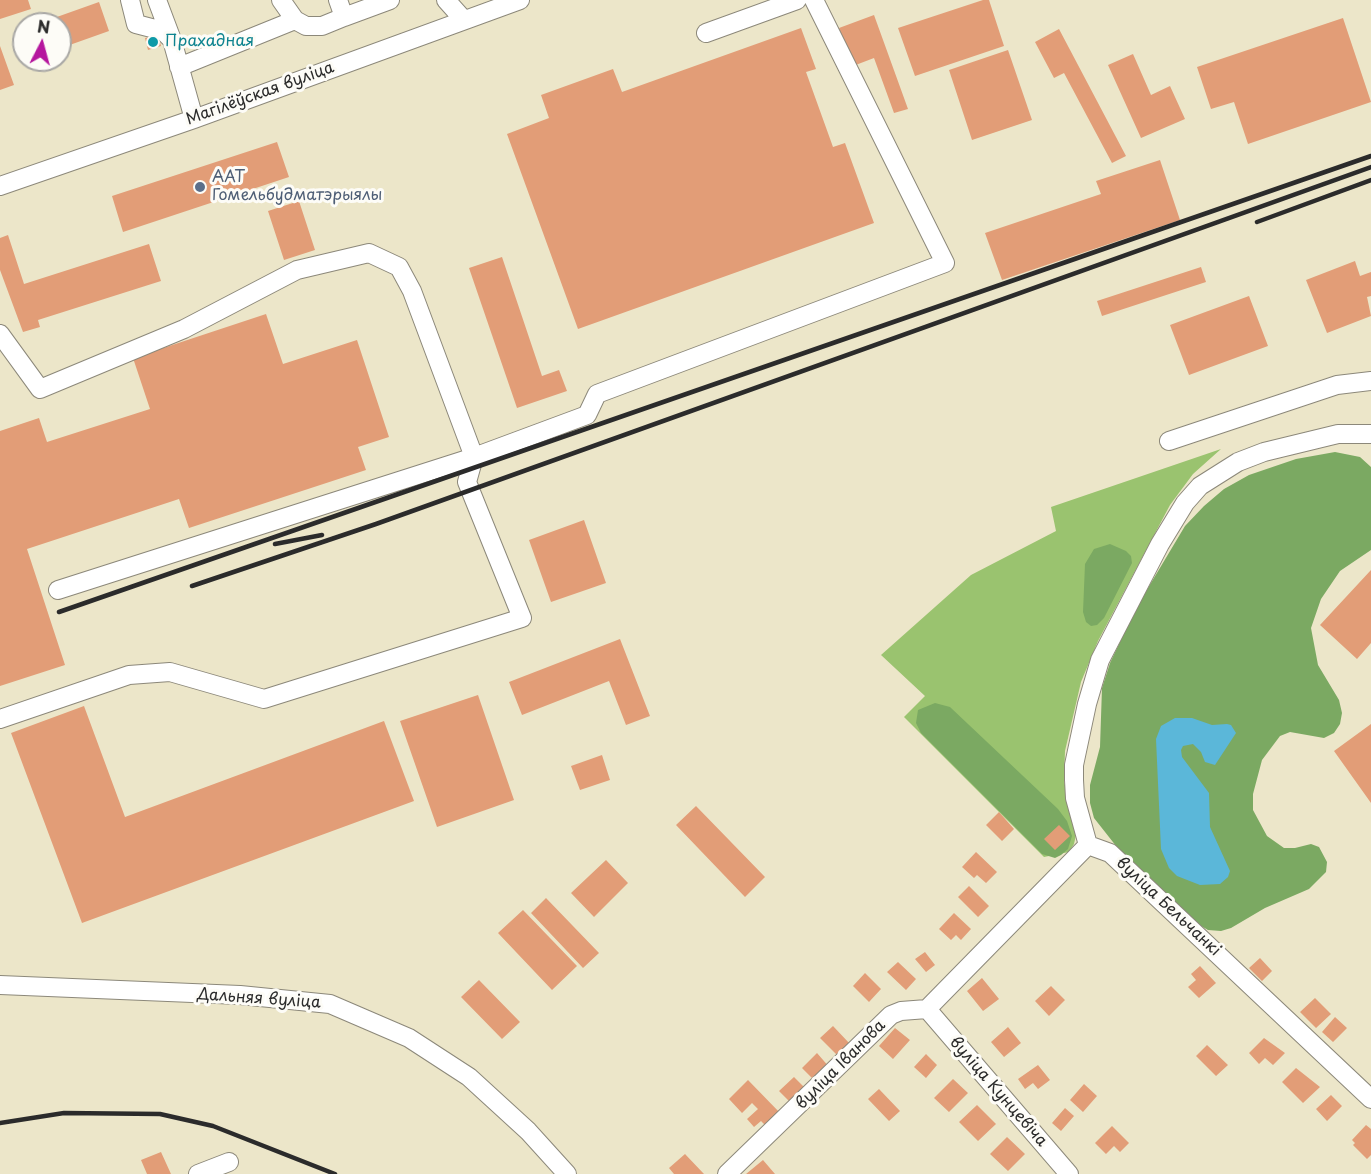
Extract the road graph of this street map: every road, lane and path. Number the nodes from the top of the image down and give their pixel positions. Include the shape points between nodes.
1 (130, 0) edge
2 (157, 0) edge
3 (281, 0) edge
4 (338, 0) edge
5 (390, 0) edge
6 (446, 0) edge
7 (520, 0) edge
8 (797, 0) edge
9 (814, 0) edge
10 (344, 17) junction
11 (462, 19) junction
12 (294, 21) junction
13 (706, 33) dead end
14 (172, 40) junction
15 (179, 67) junction
16 (194, 119) junction
17 (0, 186) edge
18 (0, 334) edge
19 (1371, 381) edge
20 (1371, 434) edge
21 (1169, 441) dead end
22 (474, 457) junction
23 (58, 590) dead end
24 (0, 719) edge
25 (1088, 845) junction
26 (0, 985) edge
27 (927, 1009) junction
28 (1371, 1099) edge
29 (228, 1162) dead end
30 (198, 1174) edge
31 (567, 1174) edge
32 (727, 1174) edge
33 (1070, 1174) edge

1 - 14 street via 136,24 163,31
2 - 14 street
3 - 12 street
4 - 10 street
5 - 10 street
6 - 11 street
7 - 11 street, Магілёўская вуліца
8 - 13 street
9 - 22 street via 945,263 597,394 587,415
10 - 12 street via 322,26 306,27
11 - 16 street, Магілёўская вуліца
12 - 15 street
14 - 15 street
15 - 16 street
16 - 17 street, Магілёўская вуліца
18 - 22 street via 40,389 184,329 297,270 369,253 399,267 412,291
19 - 21 street via 1337,385
20 - 25 street via 1338,434 1264,452 1219,472 1185,503 1100,660 1087,704 1074,765 1075,798
22 - 23 street
22 - 24 street via 467,482 522,618 264,699 170,672 129,675
25 - 27 street
25 - 28 street, вуліца Бельчанкі via 1110,853
26 - 31 street, Дальняя вуліца via 240,995 330,1004 409,1038 469,1077 528,1131
27 - 32 street, вуліца Іванова via 891,1016
27 - 33 street, вуліца Кунцевіча
29 - 30 street

